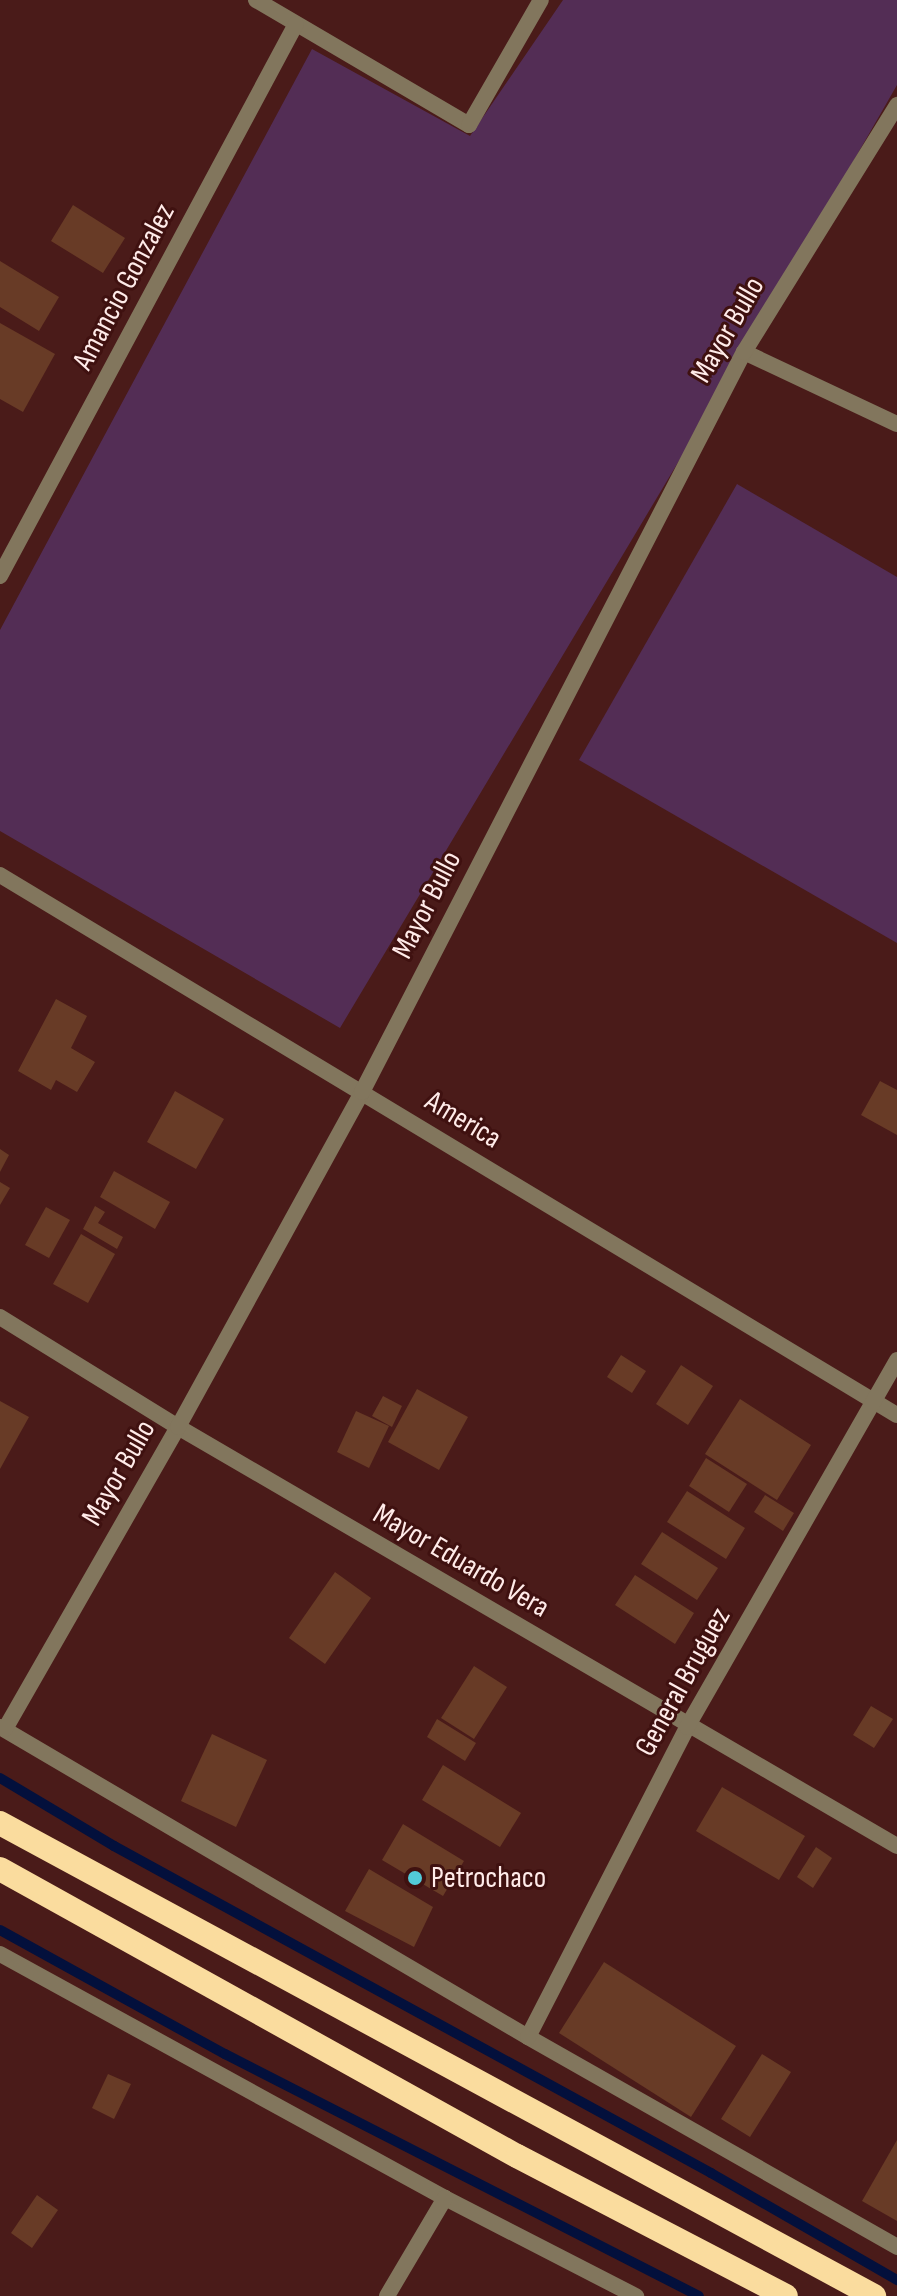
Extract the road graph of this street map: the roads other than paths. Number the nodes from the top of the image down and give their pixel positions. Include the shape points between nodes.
1 (256, 0) edge
2 (541, 0) edge
3 (296, 24) junction
4 (897, 105) edge
5 (744, 352) junction
6 (897, 424) edge
7 (0, 576) edge
8 (0, 875) edge
9 (362, 1092) junction
10 (0, 1317) edge
11 (897, 1360) edge
12 (874, 1401) junction
13 (897, 1415) edge
14 (178, 1427) junction
15 (687, 1727) junction
16 (2, 1728) edge
17 (0, 1823) edge
18 (897, 1846) edge
19 (0, 1869) edge
20 (0, 1954) edge
21 (528, 2037) junction
22 (445, 2198) junction
23 (897, 2247) edge
24 (387, 2296) edge
25 (636, 2296) edge
26 (786, 2296) edge
27 (874, 2296) edge

1 - 3 street
2 - 3 street via 469,125
3 - 7 street, Amancio Gonzalez
4 - 5 street, Mayor Bullo
5 - 6 street
5 - 9 street, Mayor Bullo
8 - 9 street, America
9 - 12 street, America
9 - 14 street, Mayor Bullo
10 - 14 street, Mayor Eduardo Vera
11 - 12 street, General Bruguez
12 - 13 street, America
12 - 15 street, General Bruguez
14 - 15 street, Mayor Eduardo Vera
14 - 16 street, Mayor Bullo
15 - 18 street, Mayor Eduardo Vera
15 - 21 street, General Bruguez
16 - 21 street
17 - 27 highway
19 - 26 highway via 503,2149
20 - 22 street
21 - 23 street
22 - 24 street
22 - 25 street

